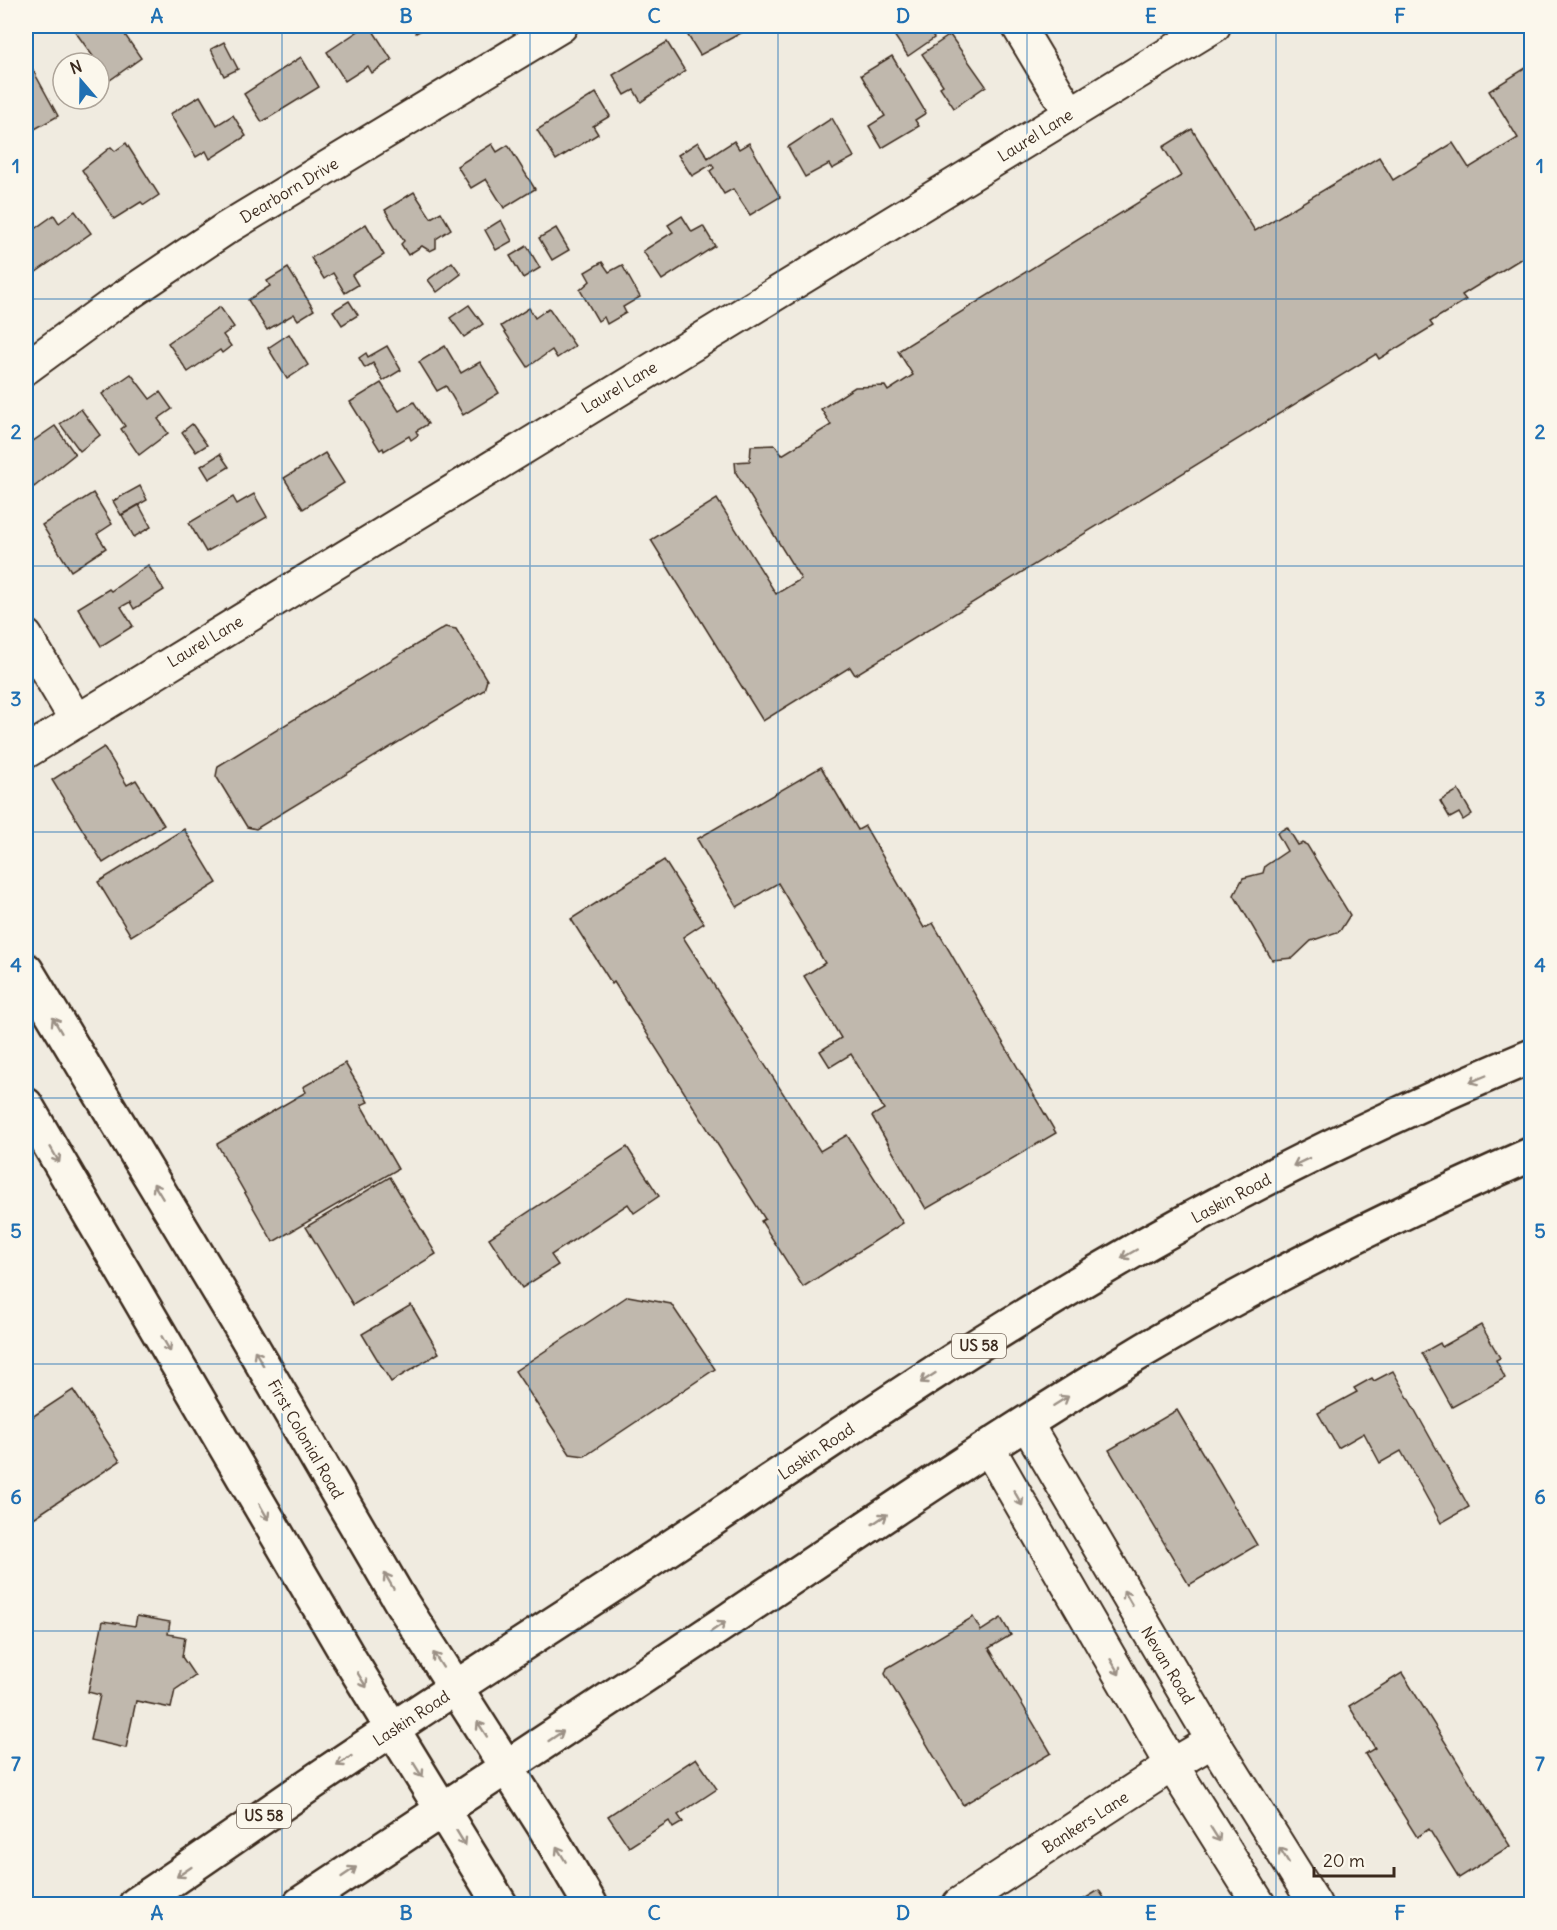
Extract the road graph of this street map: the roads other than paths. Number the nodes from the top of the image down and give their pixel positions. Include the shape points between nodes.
1 (561, 26) edge
2 (1018, 26) edge
3 (1214, 26) edge
4 (1070, 113) junction
5 (26, 368) edge
6 (26, 636) edge
7 (76, 720) junction
8 (26, 752) edge
9 (26, 970) edge
10 (1532, 1056) edge
11 (26, 1105) edge
12 (1532, 1154) edge
13 (1026, 1423) junction
14 (988, 1447) junction
15 (456, 1689) junction
16 (393, 1729) junction
17 (1213, 1741) junction
18 (1172, 1765) junction
19 (507, 1768) junction
20 (444, 1810) junction
21 (135, 1905) edge
22 (300, 1905) edge
23 (500, 1905) edge
24 (590, 1905) edge
25 (959, 1905) edge
26 (1258, 1905) edge
27 (1315, 1905) edge

1 - 5 street, Dearborn Drive via 225,229
2 - 4 street
3 - 4 street, Laurel Lane
4 - 7 street, Laurel Lane
6 - 7 street
7 - 8 street, Laurel Lane
15 -> 9 main road, First Colonial Road
10 -> 15 main road, Laskin Road / US 58 via 1375,1125 1259,1183 1105,1268 860,1422
11 -> 16 main road
13 -> 12 main road via 1185,1327 1307,1260
13 - 14 main road
17 -> 13 street, Nevan Road
14 -> 18 street
19 -> 14 main road
15 - 16 main road, Laskin Road / US 58
19 -> 15 main road, First Colonial Road
16 -> 20 main road
16 -> 21 main road, Laskin Road / US 58
17 - 18 street, Bankers Lane
27 -> 17 street, Nevan Road
18 - 25 street, Bankers Lane
18 -> 26 street
19 - 20 main road
24 -> 19 main road, First Colonial Road
22 -> 20 main road
20 -> 23 main road

